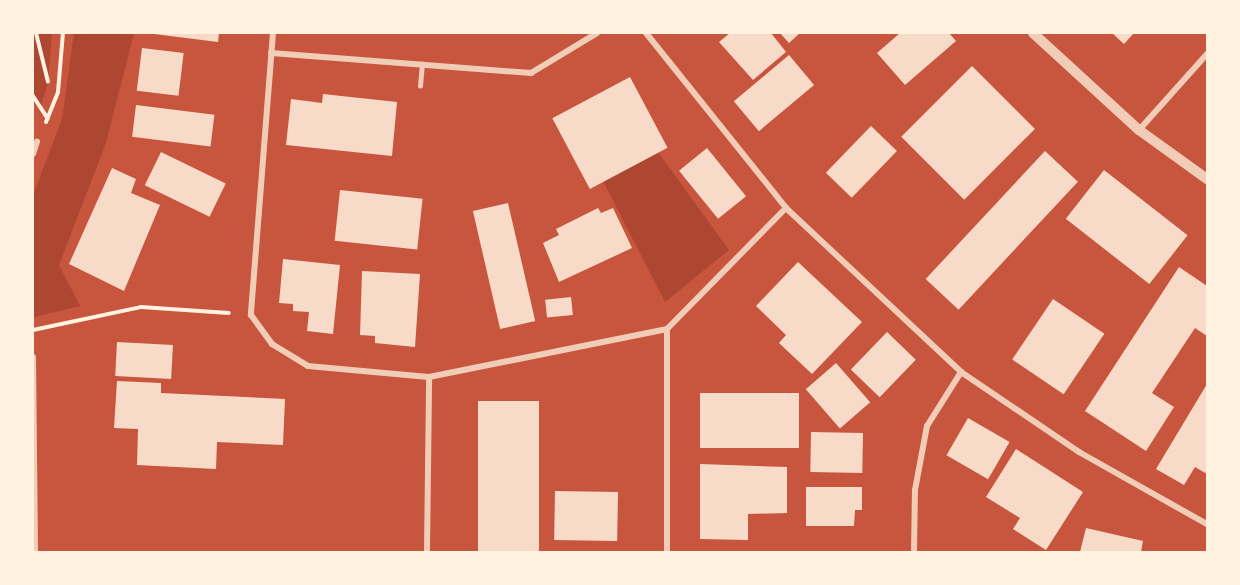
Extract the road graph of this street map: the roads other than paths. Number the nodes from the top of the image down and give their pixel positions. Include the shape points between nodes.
1 (273, 33) edge
2 (597, 33) edge
3 (646, 33) edge
4 (1033, 33) edge
5 (271, 53) junction
6 (1207, 54) edge
7 (422, 64) junction
8 (420, 86) dead end
9 (1139, 130) junction
10 (37, 142) road end
11 (33, 154) edge
12 (1207, 179) edge
13 (786, 208) junction
14 (667, 329) junction
15 (33, 357) edge
16 (961, 372) junction
17 (429, 377) junction
18 (1207, 524) edge
19 (35, 552) edge
20 (428, 552) edge
21 (667, 552) edge
22 (915, 552) edge

1 - 5 street
2 - 7 street via 531,73
3 - 13 street
4 - 9 street
5 - 7 street
5 - 17 street via 251,315 272,344 308,366
6 - 9 street
7 - 8 lane
9 - 12 street
10 - 11 street
13 - 14 street
13 - 16 street
14 - 17 street
14 - 21 street
15 - 19 street
16 - 18 street via 1079,452
16 - 22 street via 927,426 915,490
17 - 20 street

